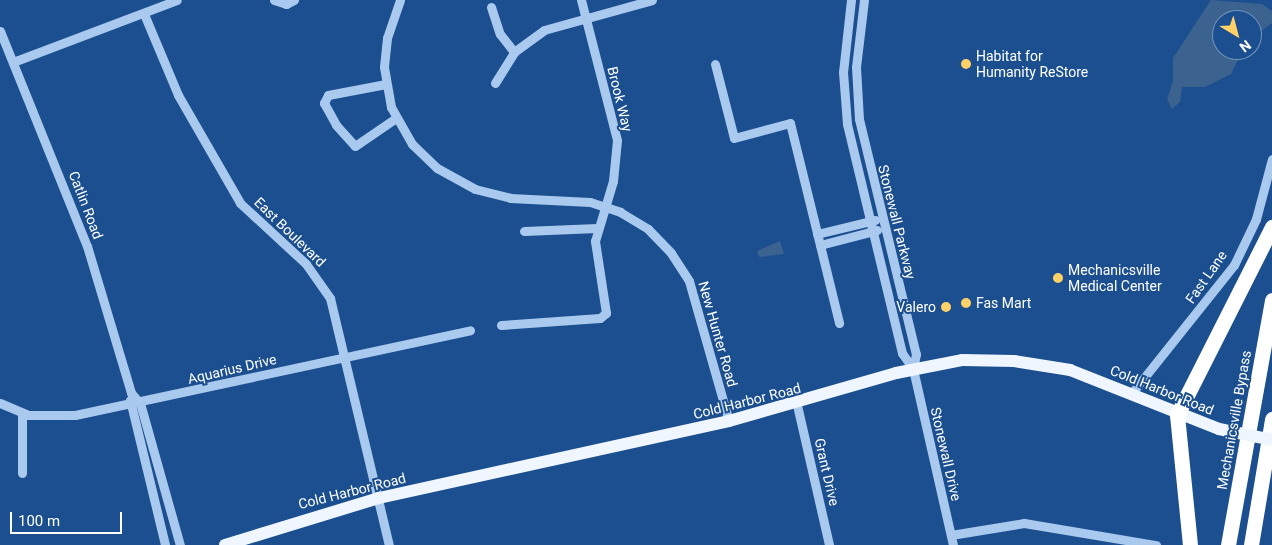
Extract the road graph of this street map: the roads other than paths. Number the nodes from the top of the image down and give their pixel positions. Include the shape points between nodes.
1 (176, 0) edge
2 (274, 0) edge
3 (294, 0) edge
4 (400, 0) edge
5 (581, 0) edge
6 (652, 0) edge
7 (851, 0) edge
8 (864, 0) edge
9 (491, 7) dead end
10 (144, 14) junction
11 (586, 18) junction
12 (0, 31) edge
13 (514, 52) junction
14 (13, 62) junction
15 (715, 64) dead end
16 (495, 83) dead end
17 (386, 84) junction
18 (396, 118) junction
19 (1272, 159) edge
20 (607, 206) junction
21 (882, 218) junction
22 (870, 221) junction
23 (1272, 227) edge
24 (597, 228) junction
25 (884, 228) junction
26 (524, 231) dead end
27 (872, 231) junction
28 (817, 234) junction
29 (820, 245) junction
30 (1272, 300) edge
31 (839, 323) dead end
32 (501, 325) dead end
33 (470, 330) dead end
34 (346, 357) junction
35 (913, 369) junction
36 (131, 393) junction
37 (1131, 394) junction
38 (0, 403) edge
39 (140, 403) junction
40 (128, 405) junction
41 (798, 405) junction
42 (22, 414) junction
43 (1177, 415) junction
44 (1272, 419) edge
45 (729, 421) junction
46 (1272, 440) edge
47 (22, 473) dead end
48 (379, 498) junction
49 (951, 535) junction
50 (165, 545) edge
51 (180, 545) edge
52 (225, 545) edge
53 (389, 545) edge
54 (829, 545) edge
55 (953, 545) edge
56 (1156, 545) edge
57 (1190, 545) edge
58 (1228, 545) edge
59 (1251, 545) edge

1 - 10 street
2 - 3 street via 286,4
4 - 17 street, New Hunter Road via 387,38
5 - 11 street, Brook Way
6 - 11 street
7 - 22 street, Stonewall Parkway via 844,45 844,100
8 - 21 street, Stonewall Parkway via 858,40 858,100
9 - 13 street via 500,34
10 - 14 street
10 - 34 street, East Boulevard via 178,95 240,203 323,286 336,313
11 - 13 street via 544,30
11 - 20 street, Brook Way via 616,140
12 - 14 street, Catlin Road
13 - 16 street
14 - 36 street, Catlin Road via 87,246
15 - 28 street via 734,138 790,124
17 - 18 street, New Hunter Road
17 - 18 street via 328,95 324,103 336,126 355,146
18 - 20 street, New Hunter Road via 422,155 475,189 510,198 574,199
19 - 37 street, Fast Lane via 1256,220 1234,265
20 - 24 street, Brook Way
20 - 45 street, New Hunter Road via 648,229 681,266 695,296
21 - 22 street
21 - 25 street, Stonewall Parkway
22 - 27 street, Stonewall Parkway
22 - 28 street
23 - 43 highway
24 - 26 street
24 - 32 street via 595,261 607,309 604,316
25 - 27 street
25 - 35 street, Stonewall Parkway via 916,354
27 - 29 street
27 - 35 street, Stonewall Parkway via 902,353
28 - 29 street
29 - 31 street
30 - 58 highway, Mechanicsville Bypass
33 - 34 street, Aquarius Drive
34 - 39 street, Aquarius Drive
34 - 48 street, East Boulevard
35 - 37 main road, Cold Harbor Road via 962,360 1037,363 1070,370
35 - 41 main road, Cold Harbor Road
35 - 49 street, Stonewall Drive
36 - 39 street, Catlin Road
36 - 40 street
37 - 43 main road, Cold Harbor Road
38 - 42 street, Aquarius Drive
39 - 40 street, Aquarius Drive
39 - 51 street, Catlin Road
40 - 42 street, Aquarius Drive via 56,417
40 - 50 street
41 - 45 main road, Cold Harbor Road
41 - 54 street, Grant Drive
42 - 47 street
43 - 46 main road, Cold Harbor Road, bridge via 1219,429
43 - 57 highway
44 - 59 highway
45 - 48 main road, Cold Harbor Road
48 - 52 main road, Cold Harbor Road
48 - 53 street, East Boulevard
49 - 55 street, Stonewall Drive
49 - 56 street via 1024,523

